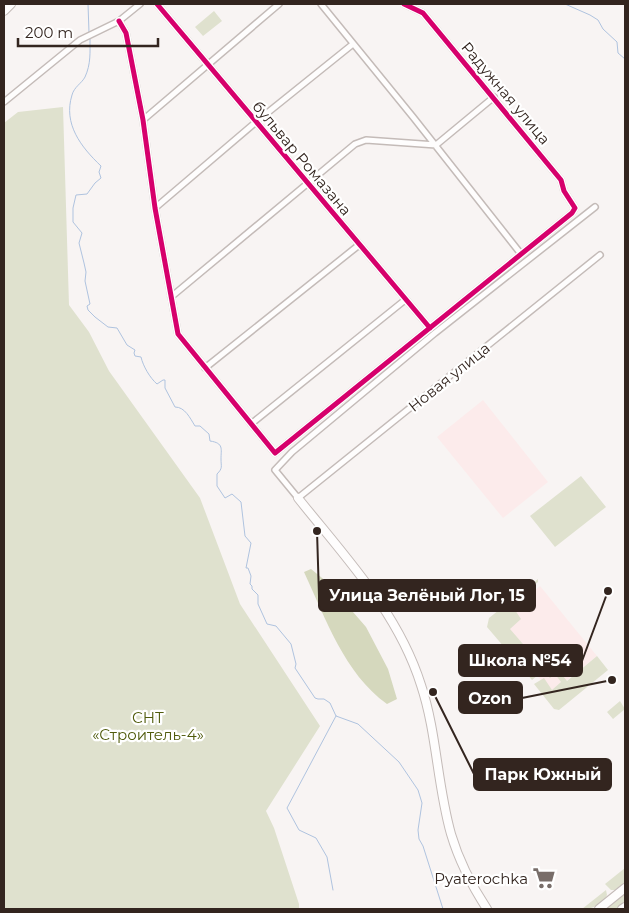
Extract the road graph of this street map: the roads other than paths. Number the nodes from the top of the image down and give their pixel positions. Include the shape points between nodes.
1 (11, 4) edge
2 (140, 4) edge
3 (157, 4) edge
4 (279, 4) edge
5 (320, 4) edge
6 (404, 4) edge
7 (4, 11) edge
8 (119, 21) junction
9 (353, 44) junction
10 (208, 65) junction
11 (494, 96) junction
12 (4, 102) edge
13 (142, 120) junction
14 (256, 122) junction
15 (436, 145) junction
16 (308, 182) junction
17 (595, 207) dead end
18 (155, 208) junction
19 (359, 245) junction
20 (521, 254) junction
21 (600, 255) dead end
22 (171, 297) junction
23 (405, 300) junction
24 (430, 328) junction
25 (205, 368) junction
26 (251, 424) junction
27 (298, 498) junction
28 (625, 888) edge
29 (486, 909) edge
30 (600, 909) edge

1 - 7 street
2 - 8 street
3 - 10 street, бульвар Ромазана
4 - 10 street
5 - 9 street
6 - 11 street, Радужная улица via 423,13
8 - 12 street via 80,40
8 - 13 street via 126,33
9 - 14 street
9 - 15 street
10 - 13 street
10 - 14 street, бульвар Ромазана
11 - 15 street
11 - 20 street, Радужная улица via 561,180 564,191 576,208
13 - 18 street
14 - 16 street, бульвар Ромазана
14 - 18 street
15 - 16 street via 366,140 355,144
15 - 20 street
16 - 19 street, бульвар Ромазана
16 - 22 street
17 - 27 street via 292,452 275,470
18 - 22 street
19 - 23 street, бульвар Ромазана
19 - 25 street
20 - 24 street
21 - 27 street, Новая улица
22 - 25 street via 178,334
23 - 24 street, бульвар Ромазана
23 - 26 street
24 - 26 street via 277,453
25 - 26 street
27 - 29 street via 387,610 403,639 427,705 451,834 463,867
28 - 30 street

